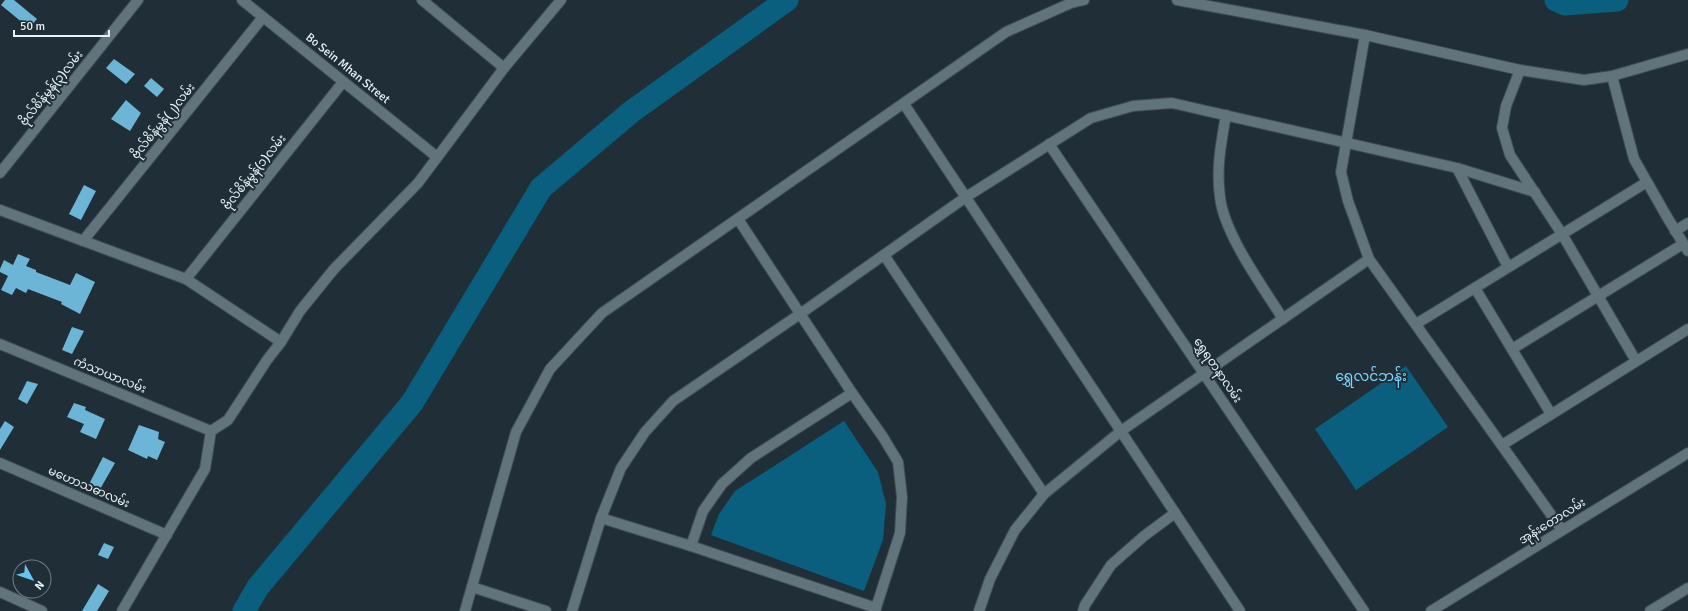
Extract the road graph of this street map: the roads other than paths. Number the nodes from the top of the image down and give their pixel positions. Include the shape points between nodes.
1 (138, 0) edge
2 (242, 0) edge
3 (422, 0) edge
4 (561, 0) edge
5 (1084, 0) edge
6 (1177, 0) edge
7 (263, 17) junction
8 (1365, 35) junction
9 (1688, 54) edge
10 (504, 68) junction
11 (1520, 70) junction
12 (1612, 76) junction
13 (344, 82) junction
14 (904, 104) junction
15 (1226, 115) junction
16 (1347, 143) junction
17 (1049, 144) junction
18 (437, 157) junction
19 (1457, 168) junction
20 (0, 173) edge
21 (1647, 182) junction
22 (1535, 192) junction
23 (966, 197) junction
24 (0, 210) edge
25 (738, 219) junction
26 (1688, 223) edge
27 (1675, 231) junction
28 (1562, 234) junction
29 (83, 241) junction
30 (1686, 247) edge
31 (884, 255) junction
32 (1369, 259) junction
33 (1508, 267) junction
34 (186, 279) junction
35 (1475, 288) junction
36 (1599, 296) junction
37 (800, 314) junction
38 (1283, 319) junction
39 (1416, 324) junction
40 (1688, 329) edge
41 (281, 342) junction
42 (0, 344) edge
43 (1512, 349) junction
44 (1636, 361) junction
45 (1204, 373) junction
46 (852, 393) junction
47 (1552, 414) junction
48 (211, 431) junction
49 (1121, 432) junction
50 (1502, 444) junction
51 (1688, 453) edge
52 (0, 463) edge
53 (1044, 494) junction
54 (1175, 513) junction
55 (601, 518) junction
56 (1562, 530) junction
57 (167, 535) junction
58 (691, 546) junction
59 (472, 587) junction
60 (1688, 588) edge
61 (0, 592) edge
62 (1235, 609) edge
63 (875, 610) edge
64 (42, 611) edge
65 (122, 611) edge
66 (464, 611) edge
67 (546, 611) edge
68 (572, 611) edge
69 (979, 611) edge
70 (1083, 611) edge
71 (1364, 611) edge
72 (1431, 611) edge
73 (1650, 611) edge

1 - 20 street, ဗိုလ်စိန်မွန်(၃)လမ်း
2 - 7 street, Bo Sein Mhan Street
3 - 10 street
4 - 10 street
5 - 14 street via 1071,3 1006,32
6 - 8 street
7 - 13 street, Bo Sein Mhan Street
7 - 29 street, ဗိုလ်စိန်မွန်(၂)လမ်း
8 - 11 street
8 - 16 street
9 - 12 street
10 - 18 street
11 - 12 street via 1584,80
11 - 22 street via 1506,106 1502,128 1510,155
12 - 21 street via 1634,159
13 - 18 street, Bo Sein Mhan Street
13 - 34 street, ဗိုလ်စိန်မွန်(၁)လမ်း
14 - 23 street
14 - 25 street
15 - 16 street
15 - 17 street via 1172,103 1133,106 1091,118
15 - 38 street via 1218,158 1220,198 1231,234
16 - 19 street
16 - 32 street via 1341,172 1348,201
17 - 23 street
17 - 45 street, ရွှေရတနာလမ်း
18 - 41 street via 418,183 334,269 300,311
19 - 22 street
19 - 33 street
21 - 27 street
21 - 28 street
22 - 28 street
23 - 31 street
23 - 49 street
24 - 29 street
25 - 37 street
25 - 59 street via 602,313 550,369 516,432
26 - 27 street
27 - 30 street
28 - 33 street
28 - 36 street
29 - 34 street
30 - 36 street
31 - 37 street
31 - 53 street
32 - 38 street
32 - 39 street
33 - 35 street
34 - 41 street
35 - 39 street
35 - 43 street
36 - 43 street
36 - 44 street
37 - 46 street
37 - 55 street via 673,401 645,432 621,468
38 - 45 street
39 - 50 street
40 - 44 street
41 - 48 street via 228,420
42 - 48 street, ကံသာယာလမ်း
43 - 47 street
44 - 47 street
45 - 49 street
45 - 71 street, ရွှေရတနာလမ်း
46 - 58 street via 751,458 722,484 703,511
46 - 63 street via 898,462 902,497 900,534
47 - 50 street
48 - 57 street via 205,469
49 - 53 street
49 - 54 street
50 - 56 street
51 - 56 street, အုန်းတောလမ်း
52 - 57 street, မဟောသဓာလမ်း
53 - 69 street via 1015,530 990,579
54 - 62 street
54 - 70 street via 1111,565
55 - 58 street
55 - 68 street
56 - 72 street, အုန်းတောလမ်း
57 - 65 street
58 - 63 street
59 - 66 street
59 - 67 street
60 - 73 street
61 - 64 street

